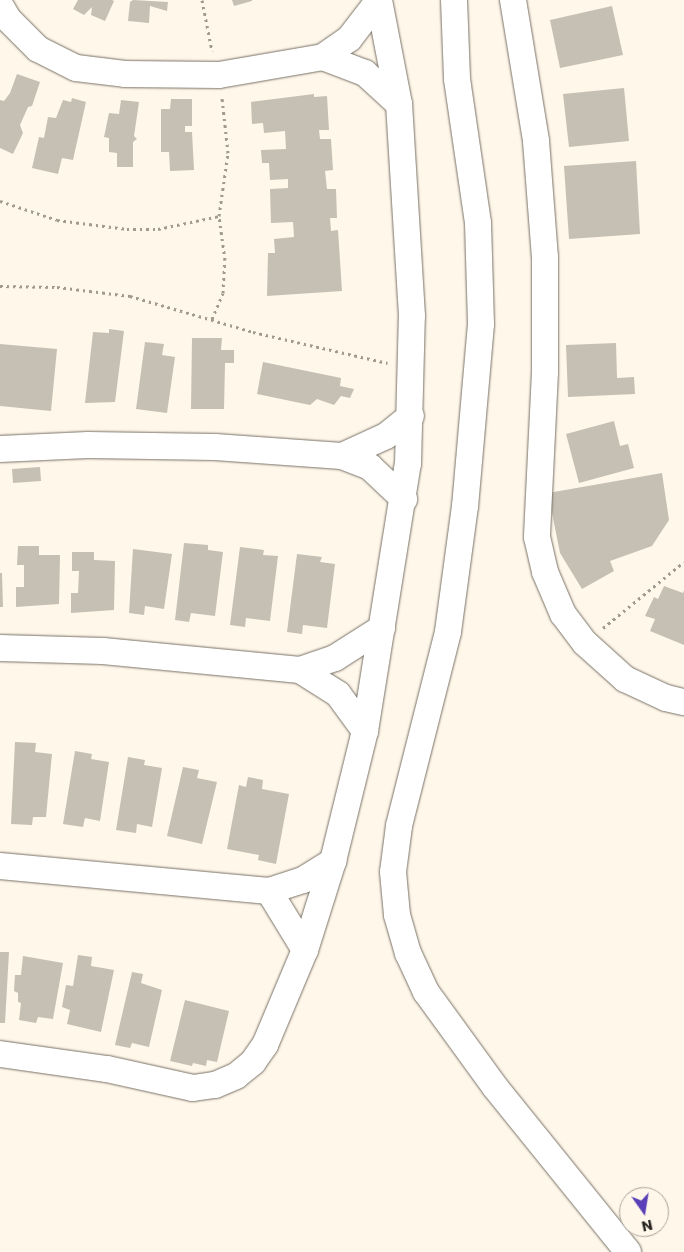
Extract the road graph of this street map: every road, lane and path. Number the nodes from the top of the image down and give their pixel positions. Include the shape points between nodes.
1 (202, 0) edge
2 (379, 0) edge
3 (454, 0) edge
4 (513, 0) edge
5 (0, 5) edge
6 (323, 57) junction
7 (219, 75) junction
8 (398, 104) junction
9 (0, 201) edge
10 (219, 216) junction
11 (0, 286) edge
12 (212, 319) junction
13 (412, 369) junction
14 (411, 416) junction
15 (0, 449) edge
16 (342, 456) junction
17 (404, 499) junction
18 (684, 562) edge
19 (382, 628) junction
20 (585, 642) junction
21 (0, 648) edge
22 (300, 670) junction
23 (684, 702) edge
24 (364, 731) junction
25 (333, 861) junction
26 (0, 866) edge
27 (269, 892) junction
28 (305, 950) junction
29 (0, 1054) edge
30 (628, 1252) edge

1 - 7 path
2 - 6 street via 349,39
2 - 8 street
3 - 30 street via 455,61 480,253 481,324 465,506 448,632 398,826 393,872 397,915 408,953 426,992 495,1087
4 - 20 street via 536,141 545,257 545,372 537,537 545,572 563,614
5 - 7 street via 8,19 38,48 76,68 125,74
6 - 7 street
6 - 8 street via 365,73
7 - 10 path via 228,153
8 - 13 street via 412,316
9 - 10 path via 57,220 127,229 158,229
10 - 12 path via 224,268 222,293
11 - 12 path via 57,287 130,296
12 - 13 path
13 - 14 street
14 - 16 street via 386,436
14 - 17 street
15 - 16 street via 88,445 205,447
16 - 17 street via 370,467
17 - 19 street
18 - 20 path
19 - 22 street via 335,658
19 - 24 street
20 - 23 street via 625,679 666,698
21 - 22 street via 103,651
22 - 24 street via 338,694
24 - 25 street
25 - 27 street via 303,880
25 - 28 street
26 - 27 street
27 - 28 street
28 - 29 street via 266,1045 236,1076 215,1085 193,1088 107,1069

